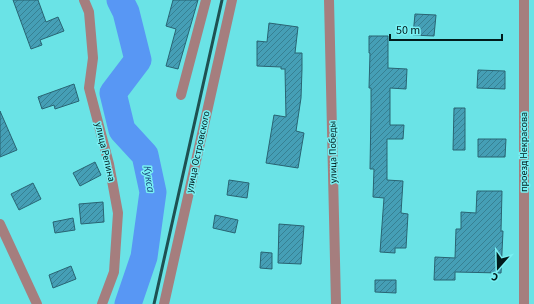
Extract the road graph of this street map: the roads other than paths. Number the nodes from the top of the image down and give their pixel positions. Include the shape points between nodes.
1 (84, 0) edge
2 (206, 0) edge
3 (232, 0) edge
4 (330, 0) edge
5 (524, 0) edge
6 (181, 95) dead end
7 (0, 224) edge
8 (37, 304) edge
9 (102, 304) edge
10 (164, 304) edge
11 (336, 304) edge
12 (524, 304) edge

1 - 9 street, улица Репина via 89,12 93,58 89,88 109,164 118,213 114,272
2 - 6 street
3 - 10 street, улица Островского
4 - 11 street, улица Победы
5 - 12 street, проезд Некрасова
7 - 8 street

